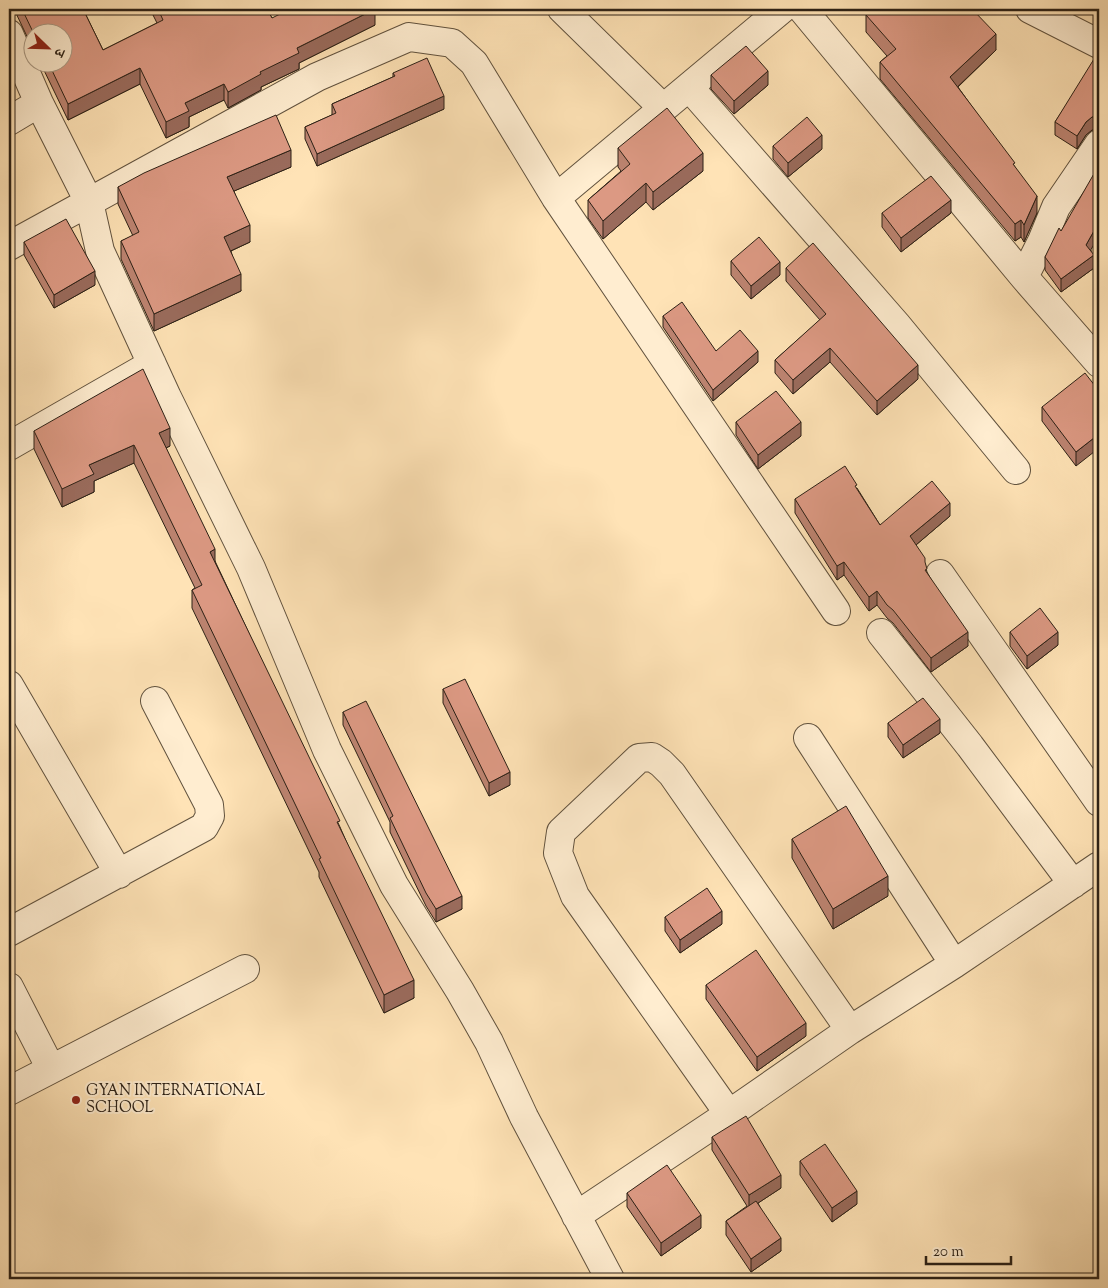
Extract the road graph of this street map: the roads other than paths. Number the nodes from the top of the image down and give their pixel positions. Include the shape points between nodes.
1 (562, 9) edge
2 (782, 9) edge
3 (802, 9) edge
4 (1030, 9) edge
5 (9, 34) edge
6 (1099, 44) edge
7 (689, 88) junction
8 (39, 103) junction
9 (663, 108) junction
10 (9, 121) edge
11 (1099, 144) edge
12 (556, 198) junction
13 (89, 202) junction
14 (9, 246) edge
15 (1024, 277) junction
16 (152, 364) junction
17 (1099, 364) edge
18 (9, 446) edge
19 (1016, 470) dead end
20 (940, 574) dead end
21 (836, 611) dead end
22 (882, 634) dead end
23 (9, 685) edge
24 (155, 701) dead end
25 (808, 738) dead end
26 (1099, 802) edge
27 (1099, 866) edge
28 (119, 874) junction
29 (1073, 884) junction
30 (9, 932) edge
31 (954, 964) junction
32 (245, 969) dead end
33 (9, 988) edge
34 (850, 1030) junction
35 (51, 1069) junction
36 (9, 1091) edge
37 (729, 1114) junction
38 (576, 1216) junction
39 (610, 1279) edge

1 - 9 street
2 - 7 street
3 - 15 street
4 - 6 street
5 - 8 street
7 - 9 street
7 - 19 street via 896,324
8 - 10 street
8 - 13 street
9 - 12 street
11 - 15 street via 1056,207
12 - 13 street via 474,63 452,43 409,37 317,77
12 - 21 street
13 - 14 street
13 - 16 street via 100,251
15 - 17 street
16 - 18 street
16 - 38 street via 251,568 327,750 394,885 489,1042
20 - 26 street
22 - 29 street
23 - 28 street
24 - 28 street via 210,805 210,816 204,827
25 - 31 street
27 - 29 street
28 - 30 street
29 - 31 street
31 - 34 street
32 - 35 street
33 - 35 street
34 - 37 street
34 - 37 street via 672,774 652,757 639,758 560,832 558,853 576,896
35 - 36 street
37 - 38 street
38 - 39 street

